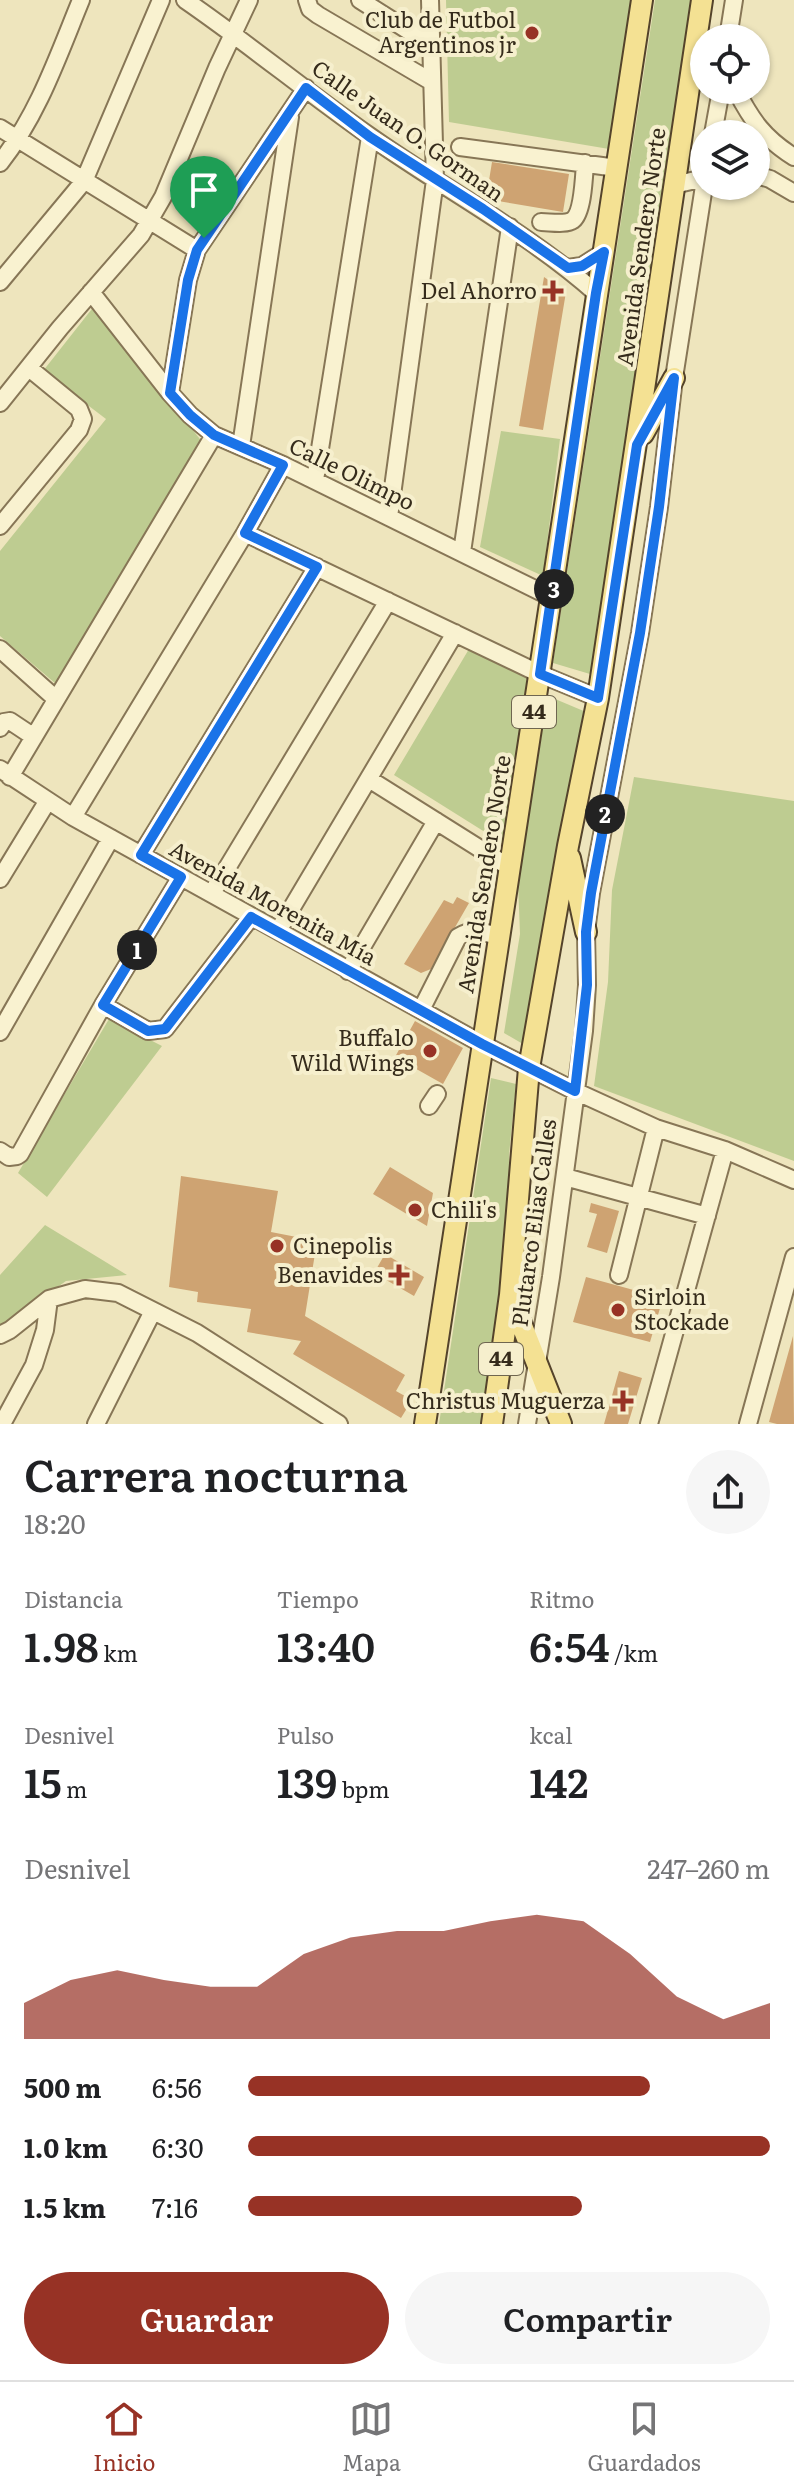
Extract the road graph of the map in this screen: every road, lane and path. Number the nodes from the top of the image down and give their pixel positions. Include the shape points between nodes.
1 (81, 0) edge
2 (161, 0) edge
3 (185, 0) edge
4 (249, 0) edge
5 (307, 0) edge
6 (360, 0) edge
7 (642, 0) edge
8 (702, 0) edge
9 (734, 0) edge
10 (427, 1) edge
11 (702, 24) edge
12 (730, 24) edge
13 (232, 32) junction
14 (431, 45) junction
15 (432, 82) junction
16 (306, 88) junction
17 (690, 98) edge
18 (744, 104) edge
19 (290, 111) junction
20 (0, 128) edge
21 (370, 137) junction
22 (18, 140) junction
23 (460, 147) dead end
24 (794, 157) edge
25 (0, 163) edge
26 (585, 163) junction
27 (617, 168) junction
28 (770, 179) edge
29 (435, 180) junction
30 (84, 181) junction
31 (690, 181) edge
32 (674, 185) junction
33 (794, 193) edge
34 (581, 198) junction
35 (612, 200) junction
36 (702, 200) edge
37 (149, 221) junction
38 (541, 222) dead end
39 (510, 227) junction
40 (197, 250) junction
41 (604, 252) junction
42 (568, 268) junction
43 (0, 282) edge
44 (91, 292) junction
45 (596, 293) junction
46 (29, 368) junction
47 (674, 378) junction
48 (170, 393) junction
49 (0, 403) edge
50 (214, 435) junction
51 (637, 445) junction
52 (241, 446) junction
53 (283, 465) junction
54 (315, 480) junction
55 (389, 517) junction
56 (0, 526) edge
57 (245, 533) junction
58 (462, 552) junction
59 (317, 567) junction
60 (553, 598) junction
61 (388, 601) junction
62 (455, 633) junction
63 (0, 649) edge
64 (540, 674) junction
65 (598, 698) junction
66 (56, 699) junction
67 (0, 728) edge
68 (34, 737) junction
69 (5, 773) edge
70 (369, 779) junction
71 (47, 802) junction
72 (73, 817) junction
73 (436, 821) junction
74 (111, 838) junction
75 (568, 846) junction
76 (141, 855) junction
77 (509, 867) junction
78 (181, 877) junction
79 (0, 879) edge
80 (212, 893) junction
81 (251, 917) junction
82 (278, 931) junction
83 (586, 932) junction
84 (498, 936) junction
85 (348, 971) junction
86 (103, 1005) junction
87 (421, 1010) junction
88 (0, 1032) edge
89 (482, 1044) junction
90 (529, 1068) junction
91 (575, 1091) junction
92 (656, 1128) junction
93 (725, 1150) junction
94 (0, 1151) edge
95 (565, 1177) junction
96 (794, 1180) edge
97 (638, 1198) junction
98 (707, 1216) junction
99 (794, 1257) edge
100 (619, 1275) dead end
101 (510, 1295) junction
102 (49, 1299) junction
103 (153, 1311) junction
104 (0, 1335) edge
105 (536, 1361) junction
106 (338, 1422) edge
107 (2, 1424) edge
108 (96, 1424) edge
109 (354, 1424) edge
110 (425, 1424) edge
111 (492, 1424) edge
112 (527, 1424) edge
113 (561, 1424) edge
114 (649, 1424) edge
115 (748, 1424) edge

1 - 22 street
2 - 30 street
3 - 13 street, Calle Juan O. Gorman
4 - 13 street
5 - 15 street via 318,15
6 - 14 street
7 - 27 main road, Avenida Sendero Norte / 44
8 - 11 main road, Avenida Sendero Norte / 44
9 - 12 street
10 - 14 street
13 - 16 street, Calle Juan O. Gorman
13 - 37 street
14 - 15 street
15 - 29 street
16 - 19 street
16 - 21 street, Calle Juan O. Gorman
17 - 32 main road, Avenida Sendero Norte / 44
18 - 24 street via 765,136
19 - 40 street
19 - 52 street
20 - 22 street
21 - 29 street, Calle Juan O. Gorman
21 - 54 street
22 - 25 street
22 - 30 street
23 - 26 street
26 - 27 street
26 - 34 street
27 - 35 main road, Avenida Sendero Norte / 44
28 - 33 street
29 - 39 street, Calle Juan O. Gorman
29 - 55 street
30 - 37 street
30 - 43 street
31 - 32 street
32 - 51 main road, Avenida Sendero Norte / 44
34 - 35 street
34 - 38 street via 570,222
35 - 41 main road, Avenida Sendero Norte / 44
36 - 47 street
37 - 40 street
37 - 44 street
39 - 42 street, Calle Juan O. Gorman
39 - 58 street
40 - 48 street
41 - 42 street
41 - 45 main road, Avenida Sendero Norte / 44
42 - 45 street, Calle Juan O. Gorman
44 - 46 street
44 - 48 street, Calle Olimpo
45 - 60 main road, Avenida Sendero Norte / 44
46 - 49 street
46 - 56 street via 79,409 83,419
47 - 51 main road
47 - 83 street via 640,633
48 - 50 street, Calle Olimpo
50 - 52 street, Calle Olimpo
50 - 66 street
51 - 65 main road, Avenida Sendero Norte / 44
52 - 53 street, Calle Olimpo
53 - 54 street, Calle Olimpo
53 - 57 street
54 - 55 street, Calle Olimpo
55 - 58 street, Calle Olimpo
57 - 59 street
57 - 72 street
58 - 60 street, Calle Olimpo
59 - 61 street
59 - 76 street
60 - 64 main road, Avenida Sendero Norte / 44
61 - 62 street
61 - 80 street
62 - 64 street
62 - 70 street
63 - 66 street
64 - 65 street
64 - 77 main road, Avenida Sendero Norte / 44
65 - 75 main road, Avenida Sendero Norte / 44
66 - 68 street
67 - 68 street via 10,721
68 - 69 street
69 - 71 street, Avenida Morenita Mía
70 - 73 street
70 - 82 street
71 - 72 street, Avenida Morenita Mía
71 - 79 street
72 - 74 street, Avenida Morenita Mía
73 - 77 street
73 - 85 street
74 - 76 street, Avenida Morenita Mía
74 - 88 street
75 - 83 main road
75 - 90 main road, Avenida Sendero Norte / 44
76 - 78 street, Avenida Morenita Mía
77 - 84 main road, Avenida Sendero Norte / 44
78 - 80 street, Avenida Morenita Mía
78 - 86 street
80 - 81 street, Avenida Morenita Mía
81 - 82 street, Avenida Morenita Mía
81 - 86 street via 165,1029 148,1031
82 - 85 street, Avenida Morenita Mía
83 - 91 street, Plutarco Elias Calles via 587,985
84 - 87 street via 467,931 458,937
84 - 89 main road, Avenida Sendero Norte / 44
85 - 87 street, Avenida Morenita Mía
86 - 94 street via 20,1154 9,1157
87 - 89 street, Avenida Morenita Mía
89 - 90 street, Avenida Morenita Mía
89 - 110 main road, Avenida Sendero Norte / 44
90 - 91 street, Avenida Morenita Mía
90 - 101 main road, 44
91 - 92 street, Avenida Morenita Mía
91 - 95 street, Plutarco Elias Calles
92 - 93 street, Avenida Morenita Mía
92 - 97 street
93 - 96 street, Avenida Morenita Mía
93 - 98 street
95 - 97 street
95 - 105 street, Plutarco Elias Calles
97 - 98 street
97 - 100 street
98 - 114 street
99 - 115 street
101 - 105 main road
101 - 111 main road, 44
102 - 103 street via 85,1289 105,1290
102 - 104 street
102 - 107 street via 37,1356
103 - 106 street
103 - 108 street
105 - 112 street, Plutarco Elias Calles
105 - 113 main road
106 - 109 street

